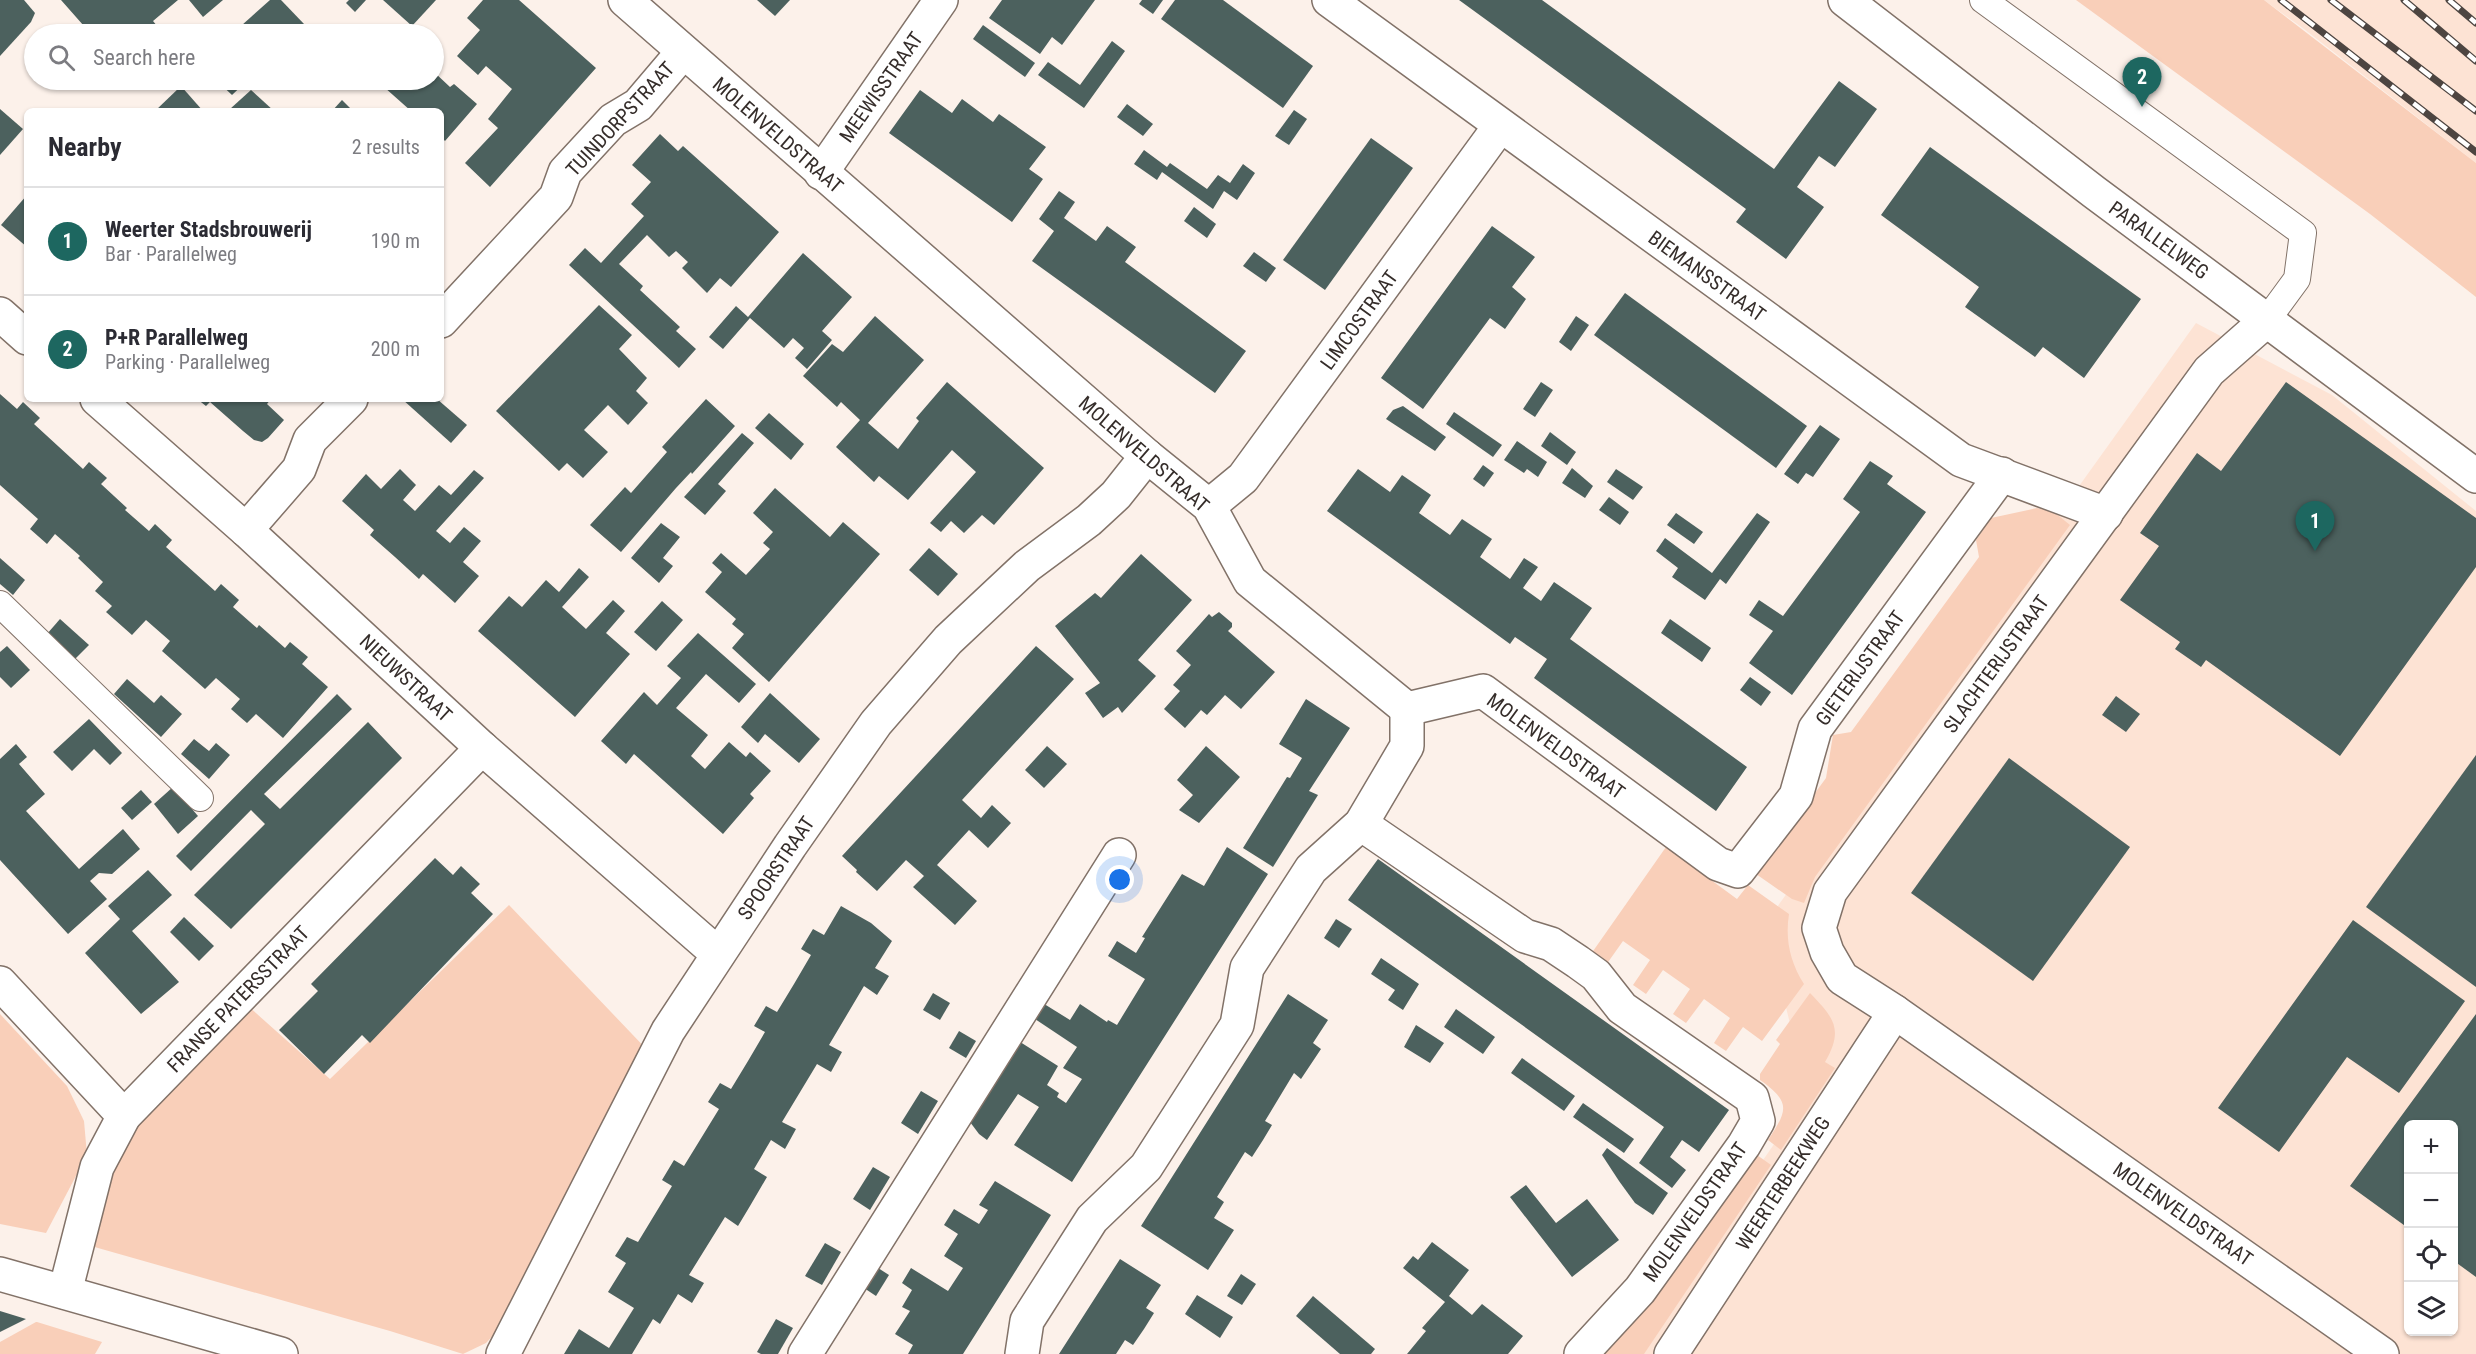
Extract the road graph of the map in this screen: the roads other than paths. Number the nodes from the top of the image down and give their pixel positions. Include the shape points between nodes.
1 (625, 0) edge
2 (941, 0) edge
3 (1329, 0) edge
4 (1845, 0) edge
5 (1983, 0) edge
6 (683, 52) junction
7 (1500, 126) junction
8 (821, 173) junction
9 (0, 314) edge
10 (444, 318) edge
11 (2267, 320) junction
12 (24, 335) edge
13 (100, 402) edge
14 (348, 402) edge
15 (1147, 456) junction
16 (2002, 474) junction
17 (2476, 476) edge
18 (1209, 506) junction
19 (2106, 514) junction
20 (246, 531) junction
21 (0, 604) edge
22 (1407, 709) junction
23 (482, 747) junction
24 (200, 798) dead end
25 (1361, 824) junction
26 (1119, 855) dead end
27 (1738, 871) joint
28 (718, 954) junction
29 (0, 983) edge
30 (1895, 1012) junction
31 (124, 1116) junction
32 (0, 1274) edge
33 (64, 1292) junction
34 (281, 1354) edge
35 (503, 1354) edge
36 (805, 1354) edge
37 (1022, 1354) edge
38 (1581, 1354) edge
39 (1671, 1354) edge
40 (2382, 1354) edge

1 - 6 street, MOLENVELDSTRAAT
2 - 8 street, MEEWISSTRAAT
3 - 7 street, BIEMANSSTRAAT
4 - 11 street, PARALLELWEG
5 - 11 lane via 2303,233 2297,279
6 - 8 street, MOLENVELDSTRAAT
6 - 10 street, TUINDORPSTRAAT via 638,105 613,120 565,172 556,197
7 - 16 street, BIEMANSSTRAAT via 1961,460
7 - 18 street, LIMCOSTRAAT via 1243,478
8 - 15 street, MOLENVELDSTRAAT
9 - 12 street
11 - 17 street, PARALLELWEG
11 - 19 street, SLACHTERIJSTRAAT via 2209,372
13 - 20 street, NIEUWSTRAAT
14 - 20 street via 310,440 298,469
15 - 18 street, MOLENVELDSTRAAT
15 - 28 street, SPOORSTRAAT via 1116,495 1027,566 948,640 883,715
16 - 19 street, BIEMANSSTRAAT
16 - 27 street, GIETERIJSTRAAT via 1815,729 1796,796
18 - 22 street, MOLENVELDSTRAAT via 1250,582
19 - 30 street, SLACHTERIJSTRAAT via 1830,892 1819,928 1827,952 1842,978
20 - 23 street, NIEUWSTRAAT
21 - 24 lane
22 - 25 street via 1407,746
22 - 27 street, MOLENVELDSTRAAT via 1483,691 1718,864
23 - 28 street, NIEUWSTRAAT
23 - 31 street, FRANSE PATERSSTRAAT
25 - 37 street via 1311,869 1246,968 1237,1026 1146,1167 1092,1219 1027,1321
25 - 38 street, MOLENVELDSTRAAT via 1525,936 1551,944 1578,962 1596,975 1622,1008 1752,1098 1758,1120 1744,1145 1640,1290
26 - 36 street
28 - 35 street, SPOORSTRAAT via 668,1031
29 - 31 street
30 - 39 street, WEERTERBEEKWEG
30 - 40 street, MOLENVELDSTRAAT
31 - 33 street, FRANSE PATERSSTRAAT via 97,1167
32 - 33 street
33 - 34 street

